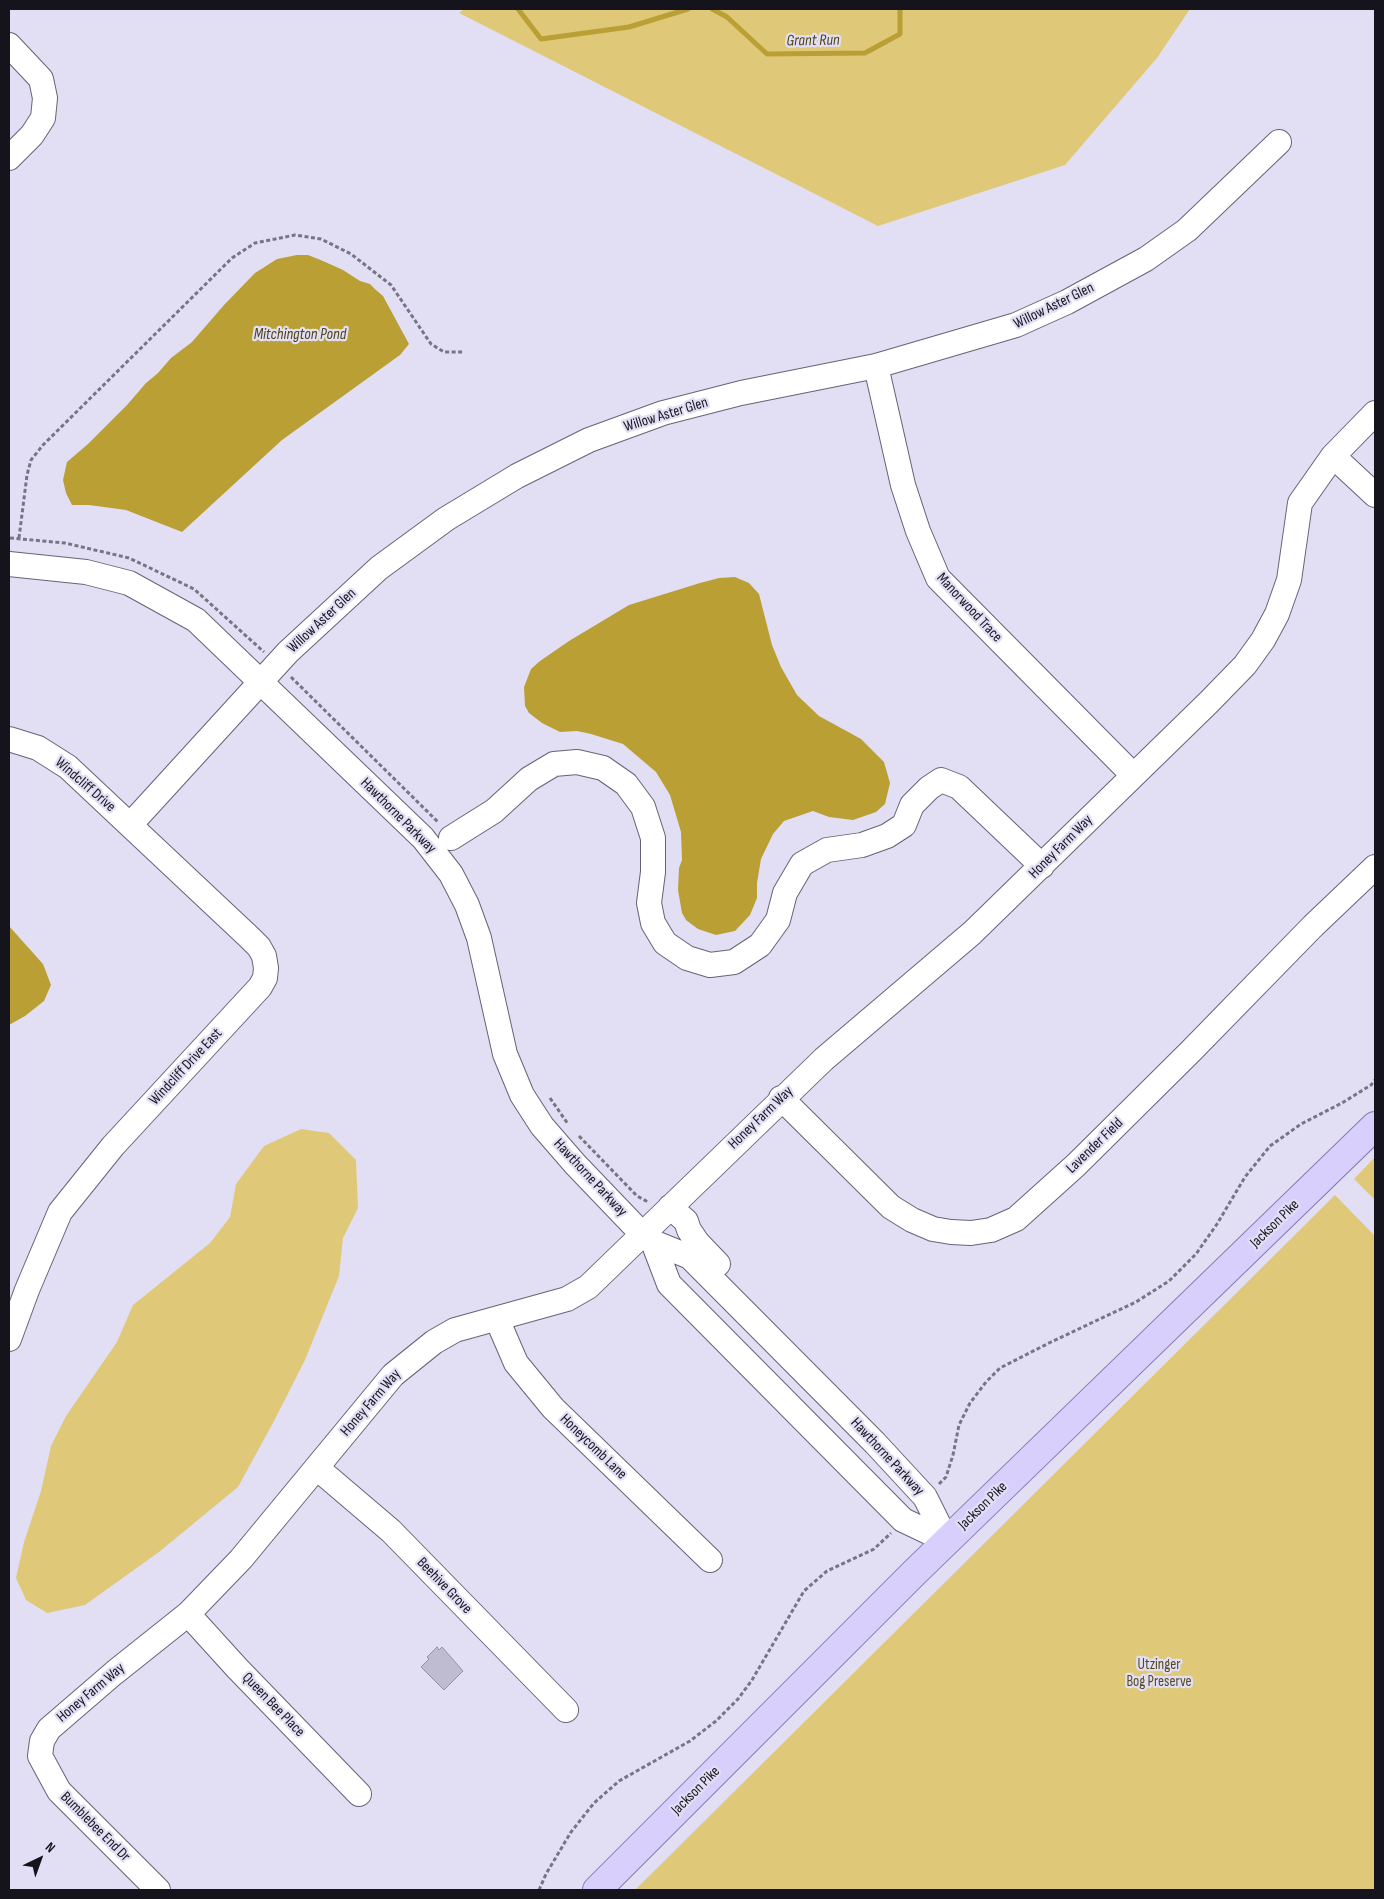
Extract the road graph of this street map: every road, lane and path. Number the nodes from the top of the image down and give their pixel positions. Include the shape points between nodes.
1 (9, 45) edge
2 (1279, 142) dead end
3 (9, 158) edge
4 (464, 352) dead end
5 (876, 366) junction
6 (1375, 413) edge
7 (1333, 456) junction
8 (1375, 495) edge
9 (10, 538) dead end
10 (19, 538) junction
11 (9, 564) edge
12 (277, 664) junction
13 (260, 684) junction
14 (9, 740) edge
15 (1133, 775) junction
16 (130, 826) junction
17 (451, 838) joint
18 (1042, 866) junction
19 (1375, 867) edge
20 (1375, 1080) edge
21 (544, 1090) dead end
22 (781, 1098) junction
23 (1375, 1126) edge
24 (572, 1129) dead end
25 (578, 1135) dead end
26 (670, 1207) junction
27 (648, 1239) junction
28 (496, 1318) junction
29 (9, 1338) edge
30 (317, 1468) junction
31 (934, 1486) joint
32 (903, 1520) junction
33 (947, 1541) junction
34 (710, 1560) dead end
35 (188, 1614) junction
36 (566, 1710) dead end
37 (48, 1729) joint
38 (359, 1794) dead end
39 (158, 1890) edge
40 (539, 1890) edge
41 (597, 1890) edge

1 - 3 street via 41,79 45,98 43,118 32,135
2 - 5 street, Willow Aster Glen via 1187,230 1138,263 1067,302 1016,325
4 - 10 path via 444,352 431,344 391,285 351,254 321,239 294,236 255,243 232,258 43,445 31,460 27,475
5 - 12 street, Willow Aster Glen via 741,393 663,413 589,440 526,471 446,519 379,568
5 - 15 street, Manorwood Trace via 903,485 918,532 938,578
6 - 7 street, Honey Farm Way
7 - 8 street
7 - 15 street, Honey Farm Way via 1300,503 1289,580 1277,614 1263,640 1245,665
9 - 10 path
10 - 12 path via 129,558 194,590
11 - 13 street, Hawthorne Parkway via 86,572 129,584 196,620
12 - 13 street, Willow Aster Glen
12 - 17 path
13 - 16 street, Willow Aster Glen
13 - 27 street, Hawthorne Parkway via 423,838 451,874 479,938 505,1054 522,1095 542,1126 575,1164
14 - 16 street, Windcliff Drive via 38,748 68,767
15 - 18 street, Honey Farm Way
16 - 29 street, Windcliff Drive East via 259,946 264,956 265,978 252,997 113,1146 60,1212
17 - 18 street via 494,811 529,779 554,764 577,762 604,768 626,784 644,807 654,838 649,902 653,923 665,943 687,958 710,965 734,962 760,945 778,920 785,893 802,864 827,850 862,845 887,836 904,825 912,805 941,780 959,787
18 - 22 street, Honey Farm Way via 972,933
19 - 22 street, Lavender Field via 1076,1165 1016,1219 990,1230 951,1232 912,1220 891,1206
20 - 31 path via 1270,1146 1245,1177 1196,1254 1169,1281 1136,1302 1000,1368 970,1403 959,1426 946,1476
21 - 24 path
22 - 26 street, Honey Farm Way
23 - 33 main road, Jackson Pike
25 - 26 path via 637,1196 648,1202 656,1194
26 - 27 street, Honey Farm Way
26 - 31 street via 686,1221 697,1242
27 - 28 street, Honey Farm Way via 588,1288 567,1299
27 - 32 street, Hawthorne Parkway via 670,1284
27 - 33 street, Hawthorne Parkway via 690,1257 868,1436 925,1497
28 - 30 street, Honey Farm Way via 455,1330 411,1359 393,1375
28 - 34 street, Honeycomb Lane via 516,1363 554,1408
30 - 35 street, Honey Farm Way via 241,1559
30 - 36 street, Beehive Grove via 391,1532
32 - 33 street, Hawthorne Parkway
32 - 40 path via 874,1549 827,1571 804,1591 752,1680 716,1720 690,1741 619,1781 594,1803 571,1832
33 - 41 main road, Jackson Pike
35 - 37 street, Honey Farm Way
35 - 38 street, Queen Bee Place
37 - 39 street, Bumblebee End Dr via 40,1756 59,1791

